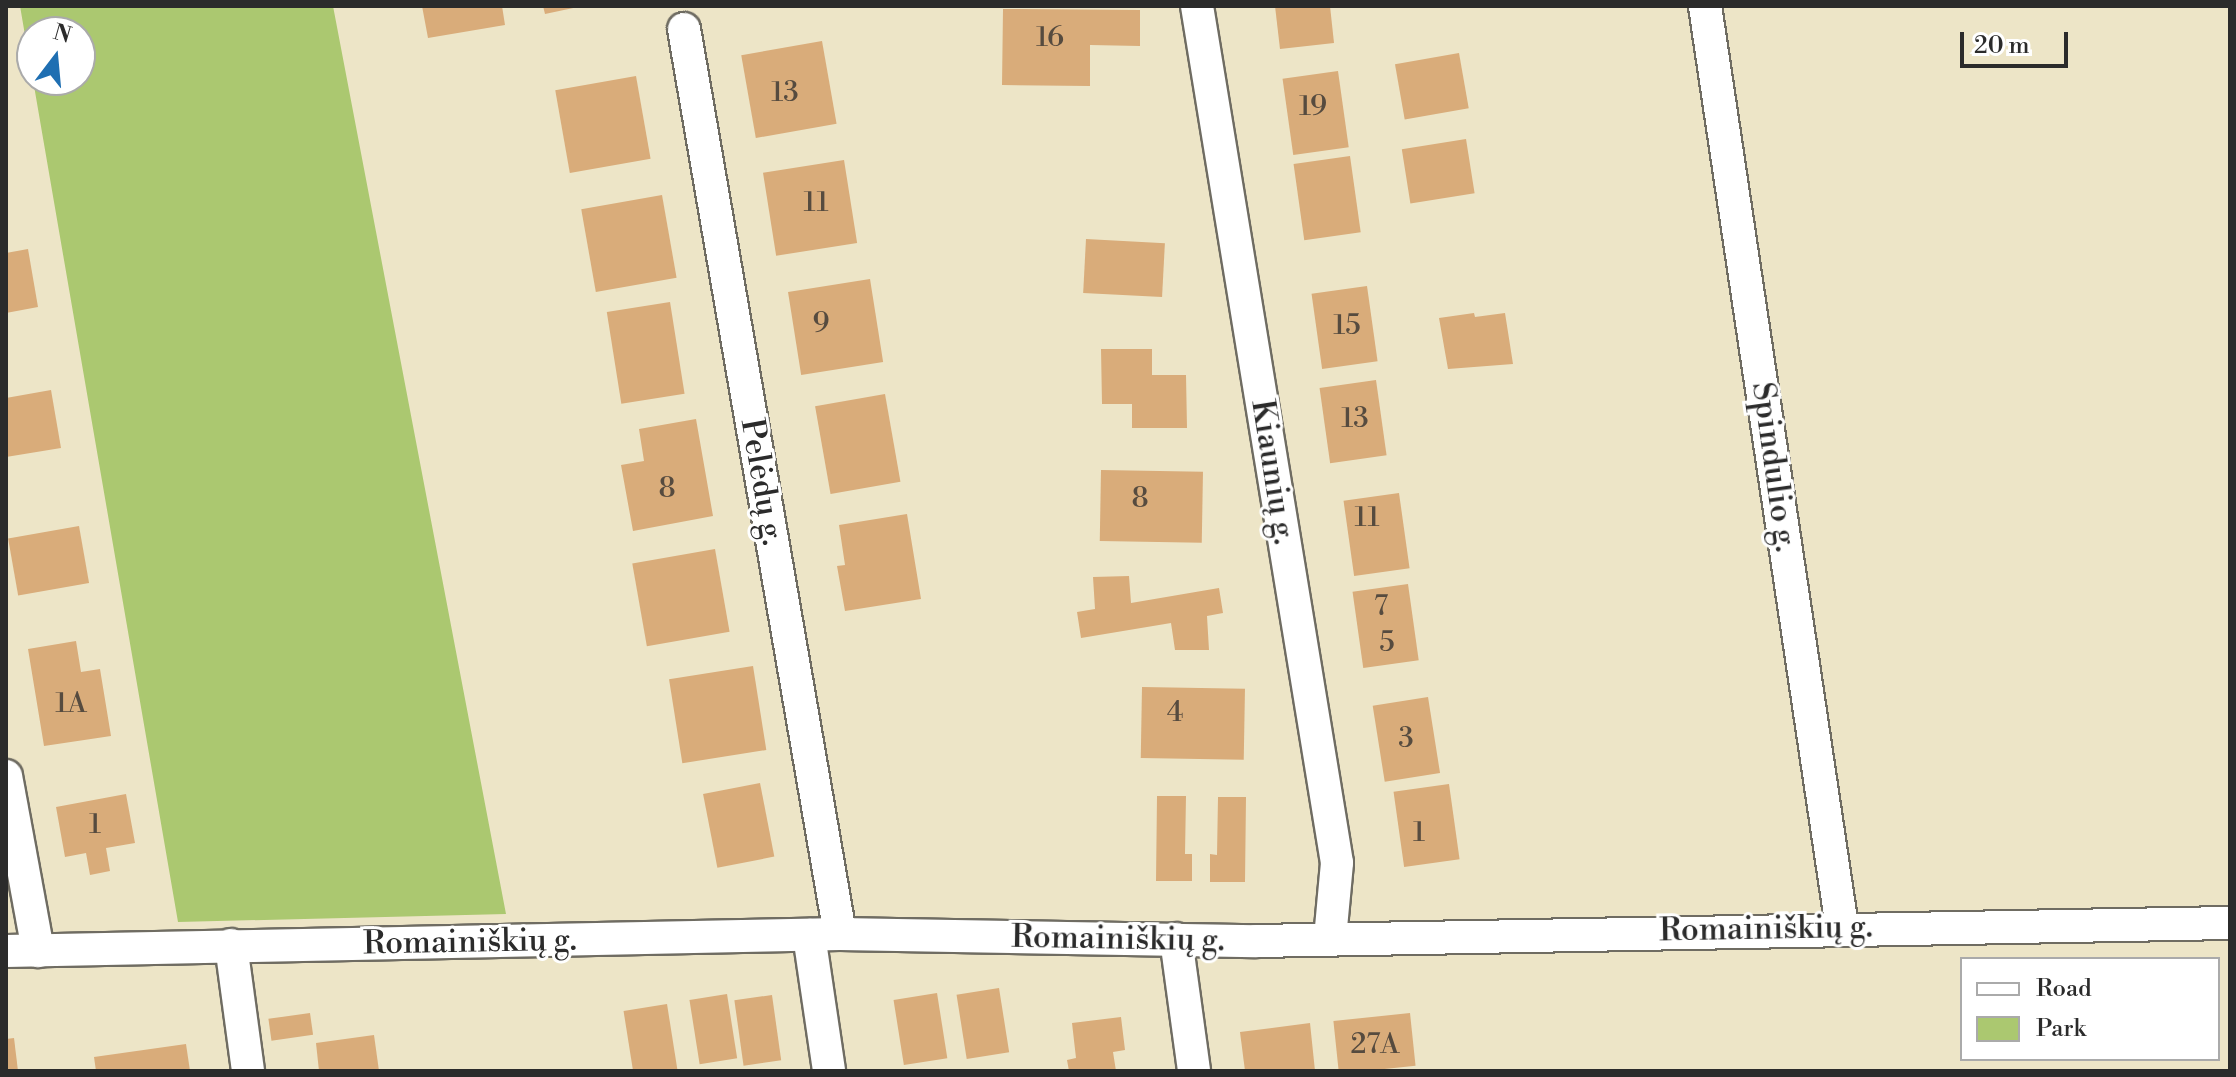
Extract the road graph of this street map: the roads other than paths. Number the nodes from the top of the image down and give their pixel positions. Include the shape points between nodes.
1 (1197, 6) edge
2 (1705, 6) edge
3 (684, 29) dead end
4 (6, 776) edge
5 (2230, 923) edge
6 (1842, 927) junction
7 (825, 935) junction
8 (1330, 938) junction
9 (1176, 939) junction
10 (231, 945) junction
11 (6, 951) edge
12 (38, 951) junction
13 (248, 1071) edge
14 (829, 1071) edge
15 (1194, 1071) edge

1 - 8 street, Kiaunių g. via 1337,863
2 - 6 street, Spindulio g.
3 - 7 street, Pelėdų g.
4 - 12 street
5 - 6 street, Romainiškių g.
6 - 8 street, Romainiškių g.
7 - 9 street, Romainiškių g.
7 - 10 street, Romainiškių g.
7 - 14 street, Pelėdų g.
8 - 9 street, Romainiškių g.
9 - 15 street
10 - 12 street, Romainiškių g.
10 - 13 street
11 - 12 street, Romainiškių g.

